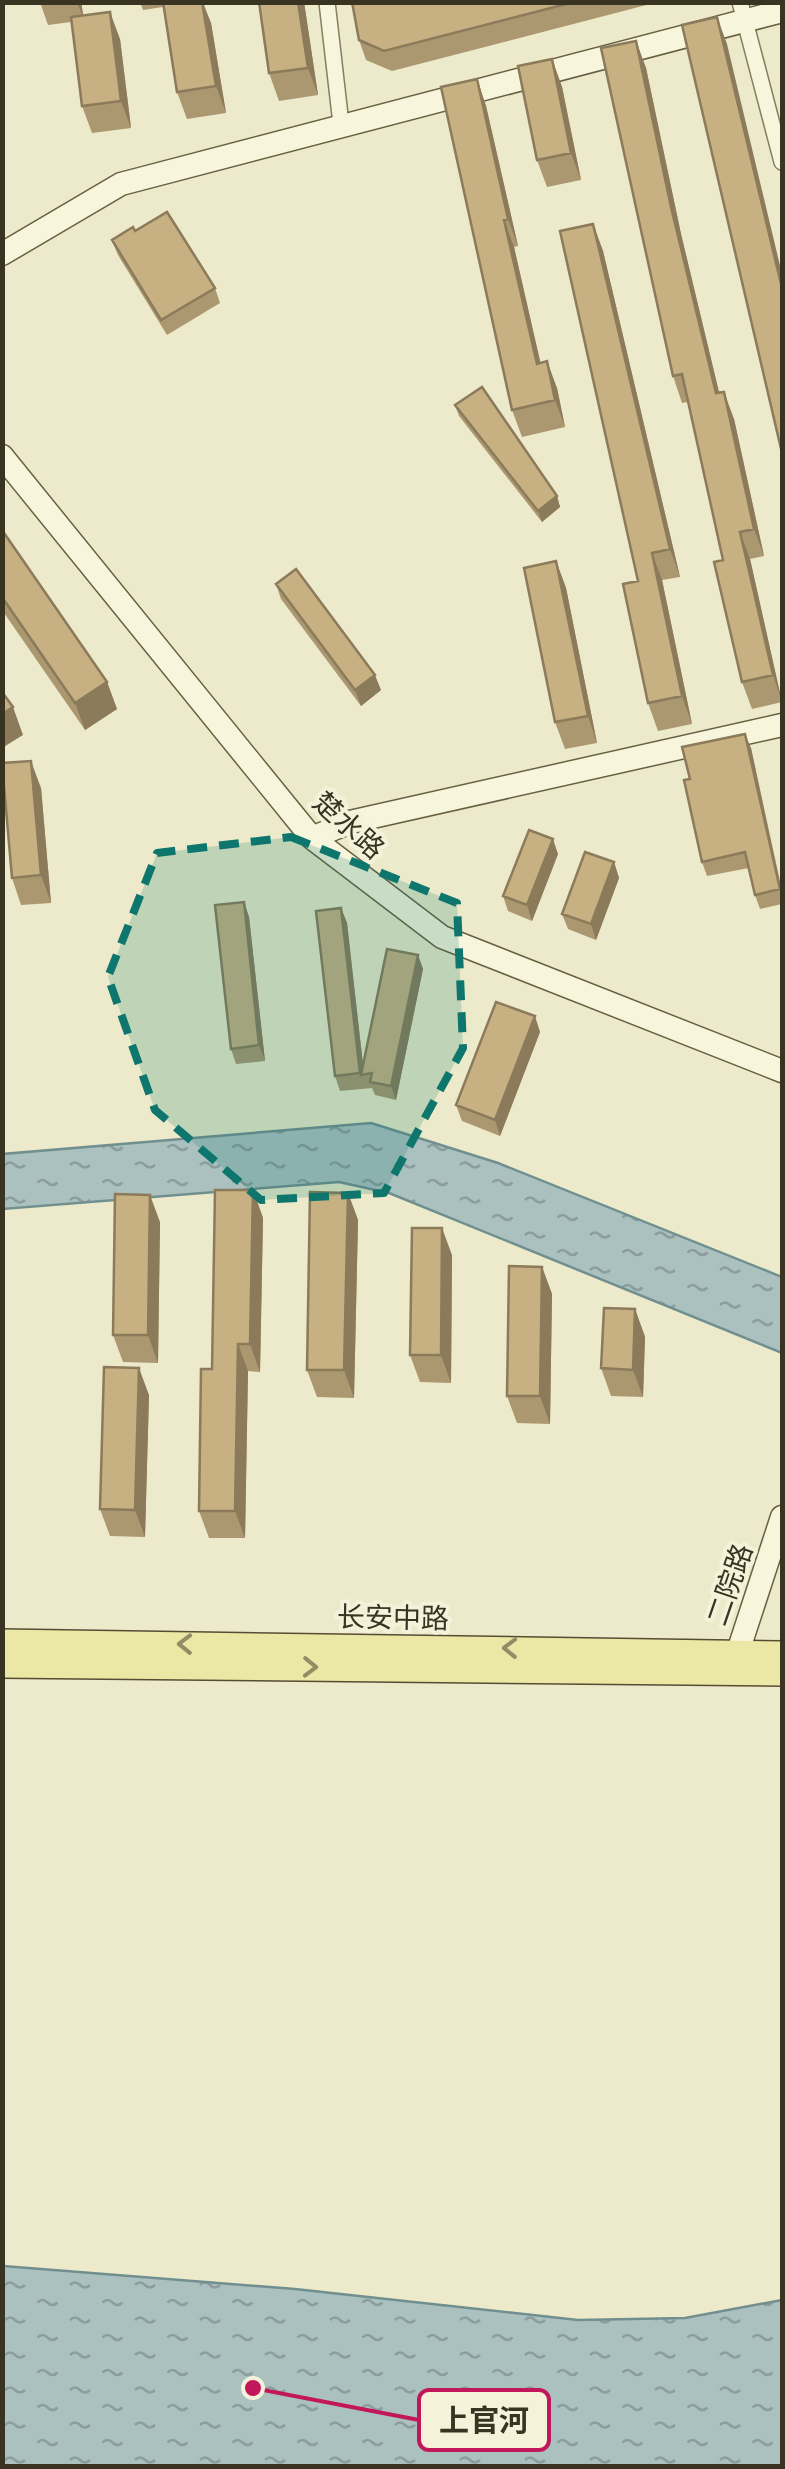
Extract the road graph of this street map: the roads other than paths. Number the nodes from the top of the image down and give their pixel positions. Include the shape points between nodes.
1 (327, 2) edge
2 (743, 11) edge
3 (782, 11) edge
4 (341, 124) junction
5 (782, 162) edge
6 (2, 254) edge
7 (2, 456) edge
8 (782, 725) edge
9 (312, 838) junction
10 (782, 1071) edge
11 (782, 1517) edge
12 (2, 1642) edge
13 (782, 1654) edge
14 (734, 1662) junction
15 (2, 1664) edge
16 (782, 1673) edge

1 - 4 street
2 - 3 street
2 - 4 street
2 - 5 street
4 - 6 street via 121,184
7 - 9 street, 楚水路
8 - 9 street via 350,822
9 - 10 street, 楚水路 via 442,938
11 - 14 street, 二院路
14 -> 12 main road, 长安中路
13 - 14 main road, 长安中路
15 -> 14 main road, 长安中路
14 - 16 main road, 长安中路

